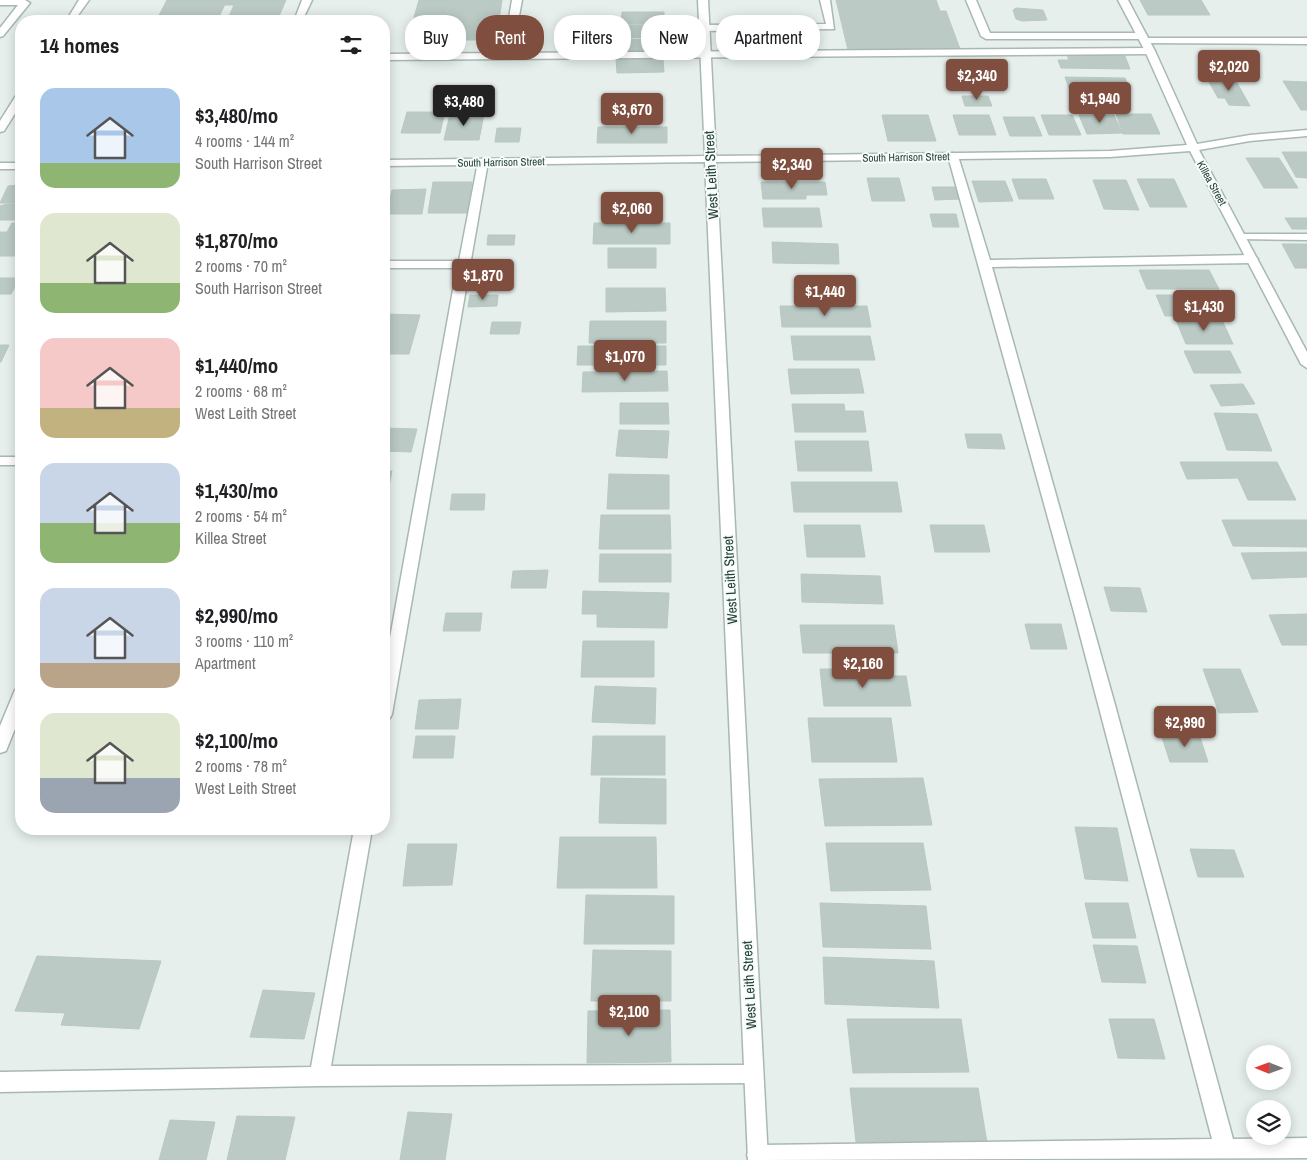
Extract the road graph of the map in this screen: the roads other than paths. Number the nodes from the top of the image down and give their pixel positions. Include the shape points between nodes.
1 (84, 0) edge
2 (307, 0) edge
3 (517, 0) edge
4 (703, 0) edge
5 (826, 0) edge
6 (972, 0) edge
7 (1123, 0) edge
8 (0, 2) edge
9 (74, 15) edge
10 (301, 15) edge
11 (514, 15) edge
12 (704, 15) edge
13 (706, 28) edge
14 (0, 34) edge
15 (1307, 41) edge
16 (1146, 43) junction
17 (706, 54) edge
18 (641, 55) edge
19 (476, 56) edge
20 (544, 56) edge
21 (390, 57) edge
22 (704, 60) edge
23 (15, 105) edge
24 (0, 129) edge
25 (1307, 133) edge
26 (1193, 148) junction
27 (953, 156) junction
28 (711, 159) junction
29 (482, 162) junction
30 (390, 163) edge
31 (0, 166) edge
32 (15, 166) edge
33 (1242, 237) junction
34 (1307, 237) edge
35 (1252, 259) junction
36 (390, 264) edge
37 (986, 264) junction
38 (464, 265) junction
39 (1307, 364) edge
40 (0, 461) edge
41 (15, 461) edge
42 (390, 680) edge
43 (15, 709) edge
44 (0, 746) edge
45 (362, 835) edge
46 (753, 1074) junction
47 (319, 1076) junction
48 (0, 1082) edge
49 (1225, 1148) junction
50 (1307, 1148) edge
51 (758, 1158) edge

1 - 9 street
2 - 10 street
3 - 11 street
4 - 12 street, West Leith Street
5 - 13 street via 831,26
6 - 16 street via 986,36
7 - 16 street, Killea Street
8 - 14 street via 24,3
15 - 16 street
16 - 17 street
16 - 26 street, Killea Street
18 - 20 street
19 - 21 street
22 - 28 street, West Leith Street
23 - 24 street
25 - 26 street, South Harrison Street
26 - 27 street, South Harrison Street via 1110,154
26 - 33 street, Killea Street
27 - 28 street, South Harrison Street
27 - 37 street
28 - 29 street, South Harrison Street
28 - 46 street, West Leith Street
29 - 30 street, South Harrison Street
29 - 38 street
31 - 32 street
33 - 34 street
33 - 35 street, Killea Street
35 - 37 street
35 - 39 street, Killea Street
36 - 38 street
37 - 49 street via 1167,922
38 - 42 street
40 - 41 street
43 - 44 street
45 - 47 street
46 - 47 street
46 - 51 street, West Leith Street
47 - 48 street
49 - 50 street
49 - 51 street

